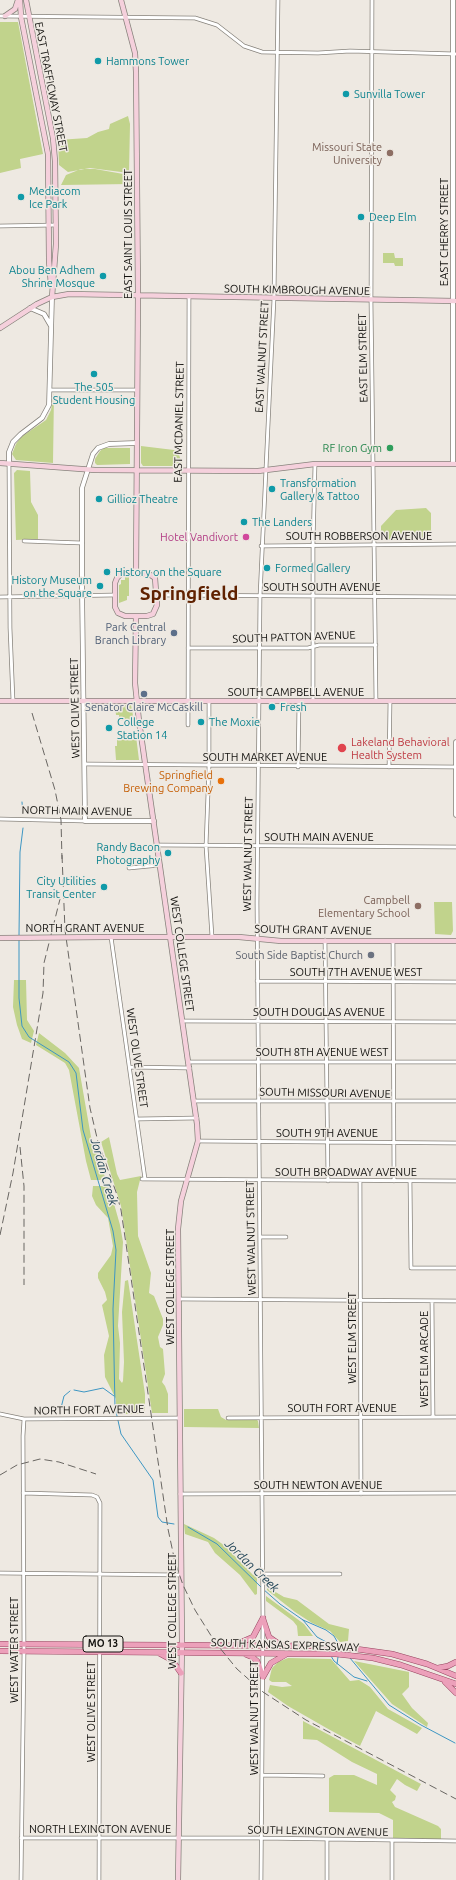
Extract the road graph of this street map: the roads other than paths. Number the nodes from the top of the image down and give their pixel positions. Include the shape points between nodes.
1 (19, 0) edge
2 (26, 0) edge
3 (121, 0) edge
4 (278, 0) edge
5 (372, 0) edge
6 (453, 0) edge
7 (2, 16) edge
8 (28, 16) junction
9 (21, 17) junction
10 (126, 18) junction
11 (372, 52) junction
12 (277, 53) junction
13 (454, 54) edge
14 (454, 129) edge
15 (454, 217) edge
16 (49, 224) junction
17 (56, 225) junction
18 (0, 226) edge
19 (138, 294) junction
20 (189, 296) junction
21 (52, 297) junction
22 (274, 298) junction
23 (371, 301) junction
24 (454, 301) edge
25 (30, 308) junction
26 (0, 328) edge
27 (52, 328) junction
28 (50, 390) junction
29 (136, 390) junction
30 (454, 411) edge
31 (136, 443) junction
32 (0, 463) edge
33 (374, 463) junction
34 (9, 464) junction
35 (315, 464) junction
36 (454, 464) edge
37 (87, 469) junction
38 (136, 470) junction
39 (187, 470) junction
40 (264, 470) junction
41 (24, 541) dead end
42 (82, 543) junction
43 (375, 544) junction
44 (456, 544) edge
45 (313, 545) junction
46 (261, 546) junction
47 (136, 574) junction
48 (82, 595) junction
49 (115, 595) junction
50 (157, 595) junction
51 (188, 596) junction
52 (260, 596) junction
53 (375, 596) junction
54 (0, 597) edge
55 (11, 597) junction
56 (313, 597) junction
57 (456, 597) edge
58 (136, 616) junction
59 (376, 645) junction
60 (313, 647) junction
61 (188, 648) junction
62 (260, 648) junction
63 (137, 700) junction
64 (188, 700) junction
65 (456, 700) edge
66 (0, 701) edge
67 (13, 701) junction
68 (84, 701) junction
69 (208, 701) junction
70 (259, 701) junction
71 (299, 701) junction
72 (313, 701) junction
73 (376, 701) junction
74 (390, 701) junction
75 (188, 725) dead end
76 (456, 742) edge
77 (85, 764) junction
78 (146, 765) junction
79 (209, 766) junction
80 (258, 767) junction
81 (298, 767) junction
82 (389, 767) junction
83 (456, 767) edge
84 (456, 815) edge
85 (0, 819) edge
86 (85, 821) junction
87 (154, 821) junction
88 (157, 845) junction
89 (206, 846) junction
90 (257, 846) junction
91 (456, 847) edge
92 (160, 865) junction
93 (129, 868) dead end
94 (170, 936) junction
95 (109, 937) junction
96 (212, 937) junction
97 (0, 938) edge
98 (256, 938) junction
99 (325, 940) junction
100 (393, 941) junction
101 (456, 941) edge
102 (257, 981) junction
103 (326, 981) junction
104 (393, 982) junction
105 (456, 982) edge
106 (183, 1021) junction
107 (257, 1021) junction
108 (326, 1022) junction
109 (393, 1022) junction
110 (456, 1022) edge
111 (258, 1061) junction
112 (326, 1061) junction
113 (188, 1062) junction
114 (394, 1062) junction
115 (456, 1062) edge
116 (130, 1067) junction
117 (190, 1068) junction
118 (194, 1101) junction
119 (259, 1101) junction
120 (327, 1101) junction
121 (394, 1102) junction
122 (456, 1102) edge
123 (197, 1118) junction
124 (137, 1119) junction
125 (198, 1141) junction
126 (327, 1141) junction
127 (259, 1142) junction
128 (394, 1142) junction
129 (456, 1143) edge
130 (144, 1179) joint
131 (187, 1180) junction
132 (260, 1180) junction
133 (328, 1181) junction
134 (360, 1181) junction
135 (394, 1181) junction
136 (410, 1181) junction
137 (456, 1181) edge
138 (260, 1237) junction
139 (286, 1237) dead end
140 (456, 1268) edge
141 (179, 1299) junction
142 (261, 1299) junction
143 (360, 1301) junction
144 (456, 1301) edge
145 (432, 1302) junction
146 (0, 1414) edge
147 (361, 1417) junction
148 (433, 1417) junction
149 (456, 1417) edge
150 (180, 1418) junction
151 (228, 1418) dead end
152 (262, 1418) junction
153 (24, 1419) junction
154 (23, 1493) junction
155 (456, 1493) edge
156 (180, 1494) junction
157 (262, 1494) junction
158 (361, 1494) junction
159 (23, 1572) junction
160 (0, 1573) edge
161 (101, 1574) junction
162 (263, 1574) junction
163 (340, 1574) dead end
164 (181, 1575) junction
165 (263, 1618) junction
166 (0, 1644) edge
167 (24, 1644) junction
168 (101, 1644) junction
169 (182, 1644) junction
170 (232, 1645) junction
171 (263, 1645) junction
172 (284, 1646) junction
173 (0, 1651) edge
174 (24, 1651) junction
175 (101, 1651) junction
176 (156, 1652) junction
177 (182, 1652) junction
178 (238, 1653) junction
179 (263, 1653) junction
180 (294, 1654) junction
181 (456, 1662) edge
182 (437, 1668) junction
183 (421, 1671) junction
184 (181, 1673) junction
185 (456, 1676) edge
186 (263, 1677) junction
187 (456, 1684) edge
188 (456, 1693) edge
189 (262, 1775) junction
190 (323, 1776) dead end
191 (21, 1838) junction
192 (100, 1838) junction
193 (262, 1838) junction
194 (179, 1839) junction
195 (327, 1840) junction
196 (392, 1841) junction
197 (456, 1841) edge
198 (21, 1880) edge
199 (99, 1880) edge
200 (178, 1880) edge
201 (261, 1880) edge
202 (327, 1880) edge
203 (392, 1880) edge

1 - 7 main road via 15,9
1 - 9 main road, EAST TRAFFICWAY STREET
2 - 8 main road, EAST TRAFFICWAY STREET
3 - 10 main road, EAST SAINT LOUIS STREET
4 - 12 street, EAST WALNUT STREET
5 - 11 street, EAST ELM STREET
6 - 13 street, EAST CHERRY STREET
7 - 9 street
8 - 9 street
8 - 10 street
8 - 17 main road, EAST TRAFFICWAY STREET via 54,138
9 - 16 main road, EAST TRAFFICWAY STREET via 48,154
10 - 12 street via 204,20 217,25 247,48
10 - 19 main road, EAST SAINT LOUIS STREET via 135,53 136,72
11 - 12 street
11 - 13 street
11 - 23 street, EAST ELM STREET
12 - 22 street, EAST WALNUT STREET
13 - 14 street, EAST CHERRY STREET
14 - 15 street, EAST CHERRY STREET
15 - 24 street, EAST CHERRY STREET
16 - 17 street
16 - 18 street
16 - 21 main road, EAST TRAFFICWAY STREET
17 - 21 main road, EAST TRAFFICWAY STREET via 56,262
19 - 20 main road, SOUTH KIMBROUGH AVENUE
19 - 21 main road, SOUTH KIMBROUGH AVENUE via 70,294
19 - 29 main road, EAST SAINT LOUIS STREET
20 - 22 main road, SOUTH KIMBROUGH AVENUE
20 - 39 street, EAST MCDANIEL STREET
21 - 25 main road, SOUTH KIMBROUGH AVENUE
21 - 27 street, EAST TRAFFICWAY STREET
22 - 23 main road, SOUTH KIMBROUGH AVENUE
22 - 40 street, EAST WALNUT STREET
23 - 24 main road, SOUTH KIMBROUGH AVENUE
23 - 33 street, EAST ELM STREET
24 - 30 street, EAST CHERRY STREET
25 - 26 main road, SOUTH KIMBROUGH AVENUE
25 - 27 street via 44,314
27 - 28 street, EAST TRAFFICWAY STREET
28 - 29 street
28 - 34 street, EAST TRAFFICWAY STREET via 47,412 40,421 13,442 9,452
29 - 31 main road, EAST SAINT LOUIS STREET
30 - 36 street, EAST CHERRY STREET
31 - 37 street, WEST OLIVE STREET via 101,447 94,454
31 - 38 main road, EAST SAINT LOUIS STREET
32 - 34 main road
33 - 35 main road
33 - 36 main road
33 - 43 street, EAST ELM STREET
34 - 37 main road
34 - 55 street
35 - 40 main road
35 - 45 street
37 - 38 main road
37 - 42 street, WEST OLIVE STREET via 82,488
38 - 39 main road
38 - 47 main road, EAST SAINT LOUIS STREET
39 - 40 main road
39 - 51 street, EAST MCDANIEL STREET
40 - 46 street, EAST WALNUT STREET
41 - 42 street
42 - 48 street, WEST OLIVE STREET
43 - 44 street, SOUTH ROBBERSON AVENUE
43 - 45 street, SOUTH ROBBERSON AVENUE
43 - 53 street, EAST ELM STREET
45 - 46 street, SOUTH ROBBERSON AVENUE
45 - 56 street
46 - 52 street, EAST WALNUT STREET
47 - 49 main road via 122,574 117,577
47 - 50 main road via 149,574 154,577
48 - 49 street
48 - 55 street
48 - 68 street, WEST OLIVE STREET
49 - 58 main road via 118,613
50 - 51 street, SOUTH SOUTH AVENUE
50 - 58 main road via 153,614
51 - 52 street, SOUTH SOUTH AVENUE
51 - 61 street, EAST MCDANIEL STREET
52 - 56 street, SOUTH SOUTH AVENUE
52 - 62 street, WEST WALNUT STREET
53 - 56 street, SOUTH SOUTH AVENUE
53 - 57 street, SOUTH SOUTH AVENUE
53 - 59 street
54 - 55 street
55 - 67 street
56 - 60 street
58 - 63 main road, WEST COLLEGE STREET
59 - 60 street, SOUTH PATTON AVENUE
59 - 73 street
60 - 62 street, SOUTH PATTON AVENUE
60 - 72 street
61 - 62 street, SOUTH PATTON AVENUE
61 - 64 street, EAST MCDANIEL STREET
62 - 70 street, WEST WALNUT STREET
63 - 64 main road, SOUTH CAMPBELL AVENUE
63 - 68 main road, SOUTH CAMPBELL AVENUE
63 - 78 main road, WEST COLLEGE STREET
64 - 69 main road, SOUTH CAMPBELL AVENUE
64 - 75 street, EAST MCDANIEL STREET
65 - 74 main road, SOUTH CAMPBELL AVENUE
66 - 67 main road, SOUTH CAMPBELL AVENUE
67 - 68 main road, SOUTH CAMPBELL AVENUE
68 - 77 street, WEST OLIVE STREET
69 - 70 main road, SOUTH CAMPBELL AVENUE
69 - 79 street
70 - 71 main road, SOUTH CAMPBELL AVENUE
70 - 80 street, WEST WALNUT STREET
71 - 72 main road, SOUTH CAMPBELL AVENUE
71 - 81 street
72 - 73 main road, SOUTH CAMPBELL AVENUE
73 - 74 main road, SOUTH CAMPBELL AVENUE
74 - 82 street
76 - 83 street
77 - 78 street, SOUTH MARKET AVENUE
77 - 86 street, WEST OLIVE STREET
78 - 79 street, SOUTH MARKET AVENUE
78 - 87 main road, WEST COLLEGE STREET
79 - 80 street, SOUTH MARKET AVENUE
79 - 89 street
80 - 81 street, SOUTH MARKET AVENUE
80 - 90 street, WEST WALNUT STREET
81 - 82 street, SOUTH MARKET AVENUE
82 - 83 street, SOUTH MARKET AVENUE
83 - 84 street
85 - 86 street, NORTH MAIN AVENUE
86 - 87 street, NORTH MAIN AVENUE
87 - 88 main road, WEST COLLEGE STREET
88 - 89 street, SOUTH MAIN AVENUE
88 - 92 main road, WEST COLLEGE STREET
89 - 90 street, SOUTH MAIN AVENUE
89 - 96 street
90 - 91 street, SOUTH MAIN AVENUE
90 - 98 street, WEST WALNUT STREET
92 - 93 street
92 - 94 main road, WEST COLLEGE STREET
94 - 95 main road, NORTH GRANT AVENUE
94 - 96 main road, SOUTH GRANT AVENUE
94 - 106 main road, WEST COLLEGE STREET
95 - 97 main road, NORTH GRANT AVENUE, bridge
95 - 116 street, WEST OLIVE STREET
96 - 98 main road, SOUTH GRANT AVENUE
98 - 99 main road, SOUTH GRANT AVENUE
98 - 102 street, WEST WALNUT STREET
99 - 100 main road, SOUTH GRANT AVENUE
99 - 103 street
100 - 101 main road, SOUTH GRANT AVENUE
100 - 104 street
102 - 103 street, SOUTH 7TH AVENUE WEST
102 - 107 street, WEST WALNUT STREET
103 - 104 street, SOUTH 7TH AVENUE WEST
103 - 108 street
104 - 105 street, SOUTH 7TH AVENUE WEST
104 - 109 street
106 - 107 street, SOUTH DOUGLAS AVENUE
106 - 113 main road, WEST COLLEGE STREET
107 - 108 street, SOUTH DOUGLAS AVENUE
107 - 111 street, WEST WALNUT STREET
108 - 109 street, SOUTH DOUGLAS AVENUE
108 - 112 street
109 - 110 street, SOUTH DOUGLAS AVENUE
109 - 114 street
111 - 112 street, SOUTH 8TH AVENUE WEST
111 - 113 street, SOUTH 8TH AVENUE WEST
111 - 119 street, WEST WALNUT STREET
112 - 114 street, SOUTH 8TH AVENUE WEST
112 - 120 street
113 - 117 main road, WEST COLLEGE STREET
114 - 115 street, SOUTH 8TH AVENUE WEST
114 - 121 street
116 - 117 street
116 - 124 street, WEST OLIVE STREET
117 - 118 main road, WEST COLLEGE STREET
118 - 119 street, SOUTH MISSOURI AVENUE
118 - 123 main road, WEST COLLEGE STREET
119 - 120 street, SOUTH MISSOURI AVENUE
119 - 127 street, WEST WALNUT STREET
120 - 121 street, SOUTH MISSOURI AVENUE
120 - 126 street
121 - 122 street, SOUTH MISSOURI AVENUE
121 - 128 street
123 - 124 street
123 - 125 main road, WEST COLLEGE STREET
124 - 130 street, WEST OLIVE STREET
125 - 127 street, SOUTH 9TH AVENUE
125 - 131 main road, WEST COLLEGE STREET
126 - 127 street, SOUTH 9TH AVENUE
126 - 128 street, SOUTH 9TH AVENUE
126 - 133 street
127 - 132 street, WEST WALNUT STREET
128 - 129 street, SOUTH 9TH AVENUE
128 - 135 street
130 - 131 street, SOUTH BROADWAY AVENUE
131 - 132 street, SOUTH BROADWAY AVENUE
131 - 141 main road, WEST COLLEGE STREET via 179,1215
132 - 133 street, SOUTH BROADWAY AVENUE
132 - 138 street, WEST WALNUT STREET
133 - 134 street, SOUTH BROADWAY AVENUE
134 - 135 street, SOUTH BROADWAY AVENUE
134 - 143 street, WEST ELM STREET
135 - 136 street, SOUTH BROADWAY AVENUE
136 - 137 street, SOUTH BROADWAY AVENUE
136 - 140 street via 411,1268
138 - 139 street
138 - 142 street, WEST WALNUT STREET
141 - 142 street
141 - 150 main road, WEST COLLEGE STREET
142 - 143 street
142 - 152 street, WEST WALNUT STREET
143 - 145 street
143 - 147 street, WEST ELM STREET
144 - 145 street
145 - 148 street, WEST ELM ARCADE
146 - 153 street, NORTH FORT AVENUE
147 - 148 street, SOUTH FORT AVENUE
147 - 152 street, SOUTH FORT AVENUE
147 - 158 street, WEST ELM STREET
148 - 149 street, SOUTH FORT AVENUE
150 - 153 street, NORTH FORT AVENUE
150 - 156 main road, WEST COLLEGE STREET
151 - 152 street, SOUTH FORT AVENUE
152 - 157 street, WEST WALNUT STREET
153 - 154 street, WEST WATER STREET
154 - 159 street, WEST WATER STREET
154 - 161 street, WEST OLIVE STREET via 86,1494 97,1497 101,1510
155 - 158 street, SOUTH NEWTON AVENUE
156 - 157 street, SOUTH NEWTON AVENUE
156 - 164 main road, WEST COLLEGE STREET
157 - 158 street, SOUTH NEWTON AVENUE
157 - 162 street, WEST WALNUT STREET
159 - 160 street
159 - 161 street
159 - 167 street, WEST WATER STREET
161 - 164 street
161 - 168 street, WEST OLIVE STREET
162 - 163 street
162 - 165 street, WEST WALNUT STREET
164 - 169 main road, WEST COLLEGE STREET
165 - 170 main road via 253,1637
165 - 171 street, WEST WALNUT STREET
165 - 172 main road via 269,1637
166 - 167 main road, MO 13
167 - 168 main road, MO 13
167 - 174 street, WEST WATER STREET
168 - 169 main road, MO 13
168 - 175 street, WEST OLIVE STREET
169 - 170 main road, SOUTH KANSAS EXPRESSWAY / MO 13
169 - 177 main road, WEST COLLEGE STREET
170 - 171 main road, SOUTH KANSAS EXPRESSWAY / MO 13
171 - 172 main road, SOUTH KANSAS EXPRESSWAY / MO 13
171 - 179 street, WEST WALNUT STREET
172 - 182 main road, SOUTH KANSAS EXPRESSWAY / MO 13 via 359,1648 392,1654
173 - 174 main road, MO 13
174 - 175 main road, MO 13
174 - 191 street, WEST WATER STREET
175 - 176 main road, MO 13
175 - 192 street, WEST OLIVE STREET
176 - 177 main road, MO 13
176 - 184 main road via 172,1660
177 - 178 main road, SOUTH KANSAS EXPRESSWAY / MO 13
177 - 184 main road, WEST COLLEGE STREET
178 - 179 main road, SOUTH KANSAS EXPRESSWAY / MO 13
178 - 186 main road via 254,1658
179 - 180 main road, SOUTH KANSAS EXPRESSWAY / MO 13
179 - 186 street, WEST WALNUT STREET
180 - 183 main road, SOUTH KANSAS EXPRESSWAY / MO 13 via 367,1658
180 - 186 main road via 275,1659
181 - 182 main road
182 - 185 main road, SOUTH KANSAS EXPRESSWAY / MO 13
183 - 187 main road, SOUTH KANSAS EXPRESSWAY / MO 13
183 - 188 main road via 448,1684
184 - 194 main road, WEST COLLEGE STREET
186 - 189 street, WEST WALNUT STREET
189 - 190 street
189 - 193 street, WEST WALNUT STREET
191 - 192 street, NORTH LEXINGTON AVENUE
191 - 198 street, WEST WATER STREET
192 - 194 street, NORTH LEXINGTON AVENUE
192 - 199 street, WEST OLIVE STREET
193 - 194 street, SOUTH LEXINGTON AVENUE
193 - 195 street, SOUTH LEXINGTON AVENUE
193 - 201 street, WEST WALNUT STREET
194 - 200 main road, WEST COLLEGE STREET
195 - 196 street, SOUTH LEXINGTON AVENUE
195 - 202 street
196 - 197 street, SOUTH LEXINGTON AVENUE
196 - 203 street

